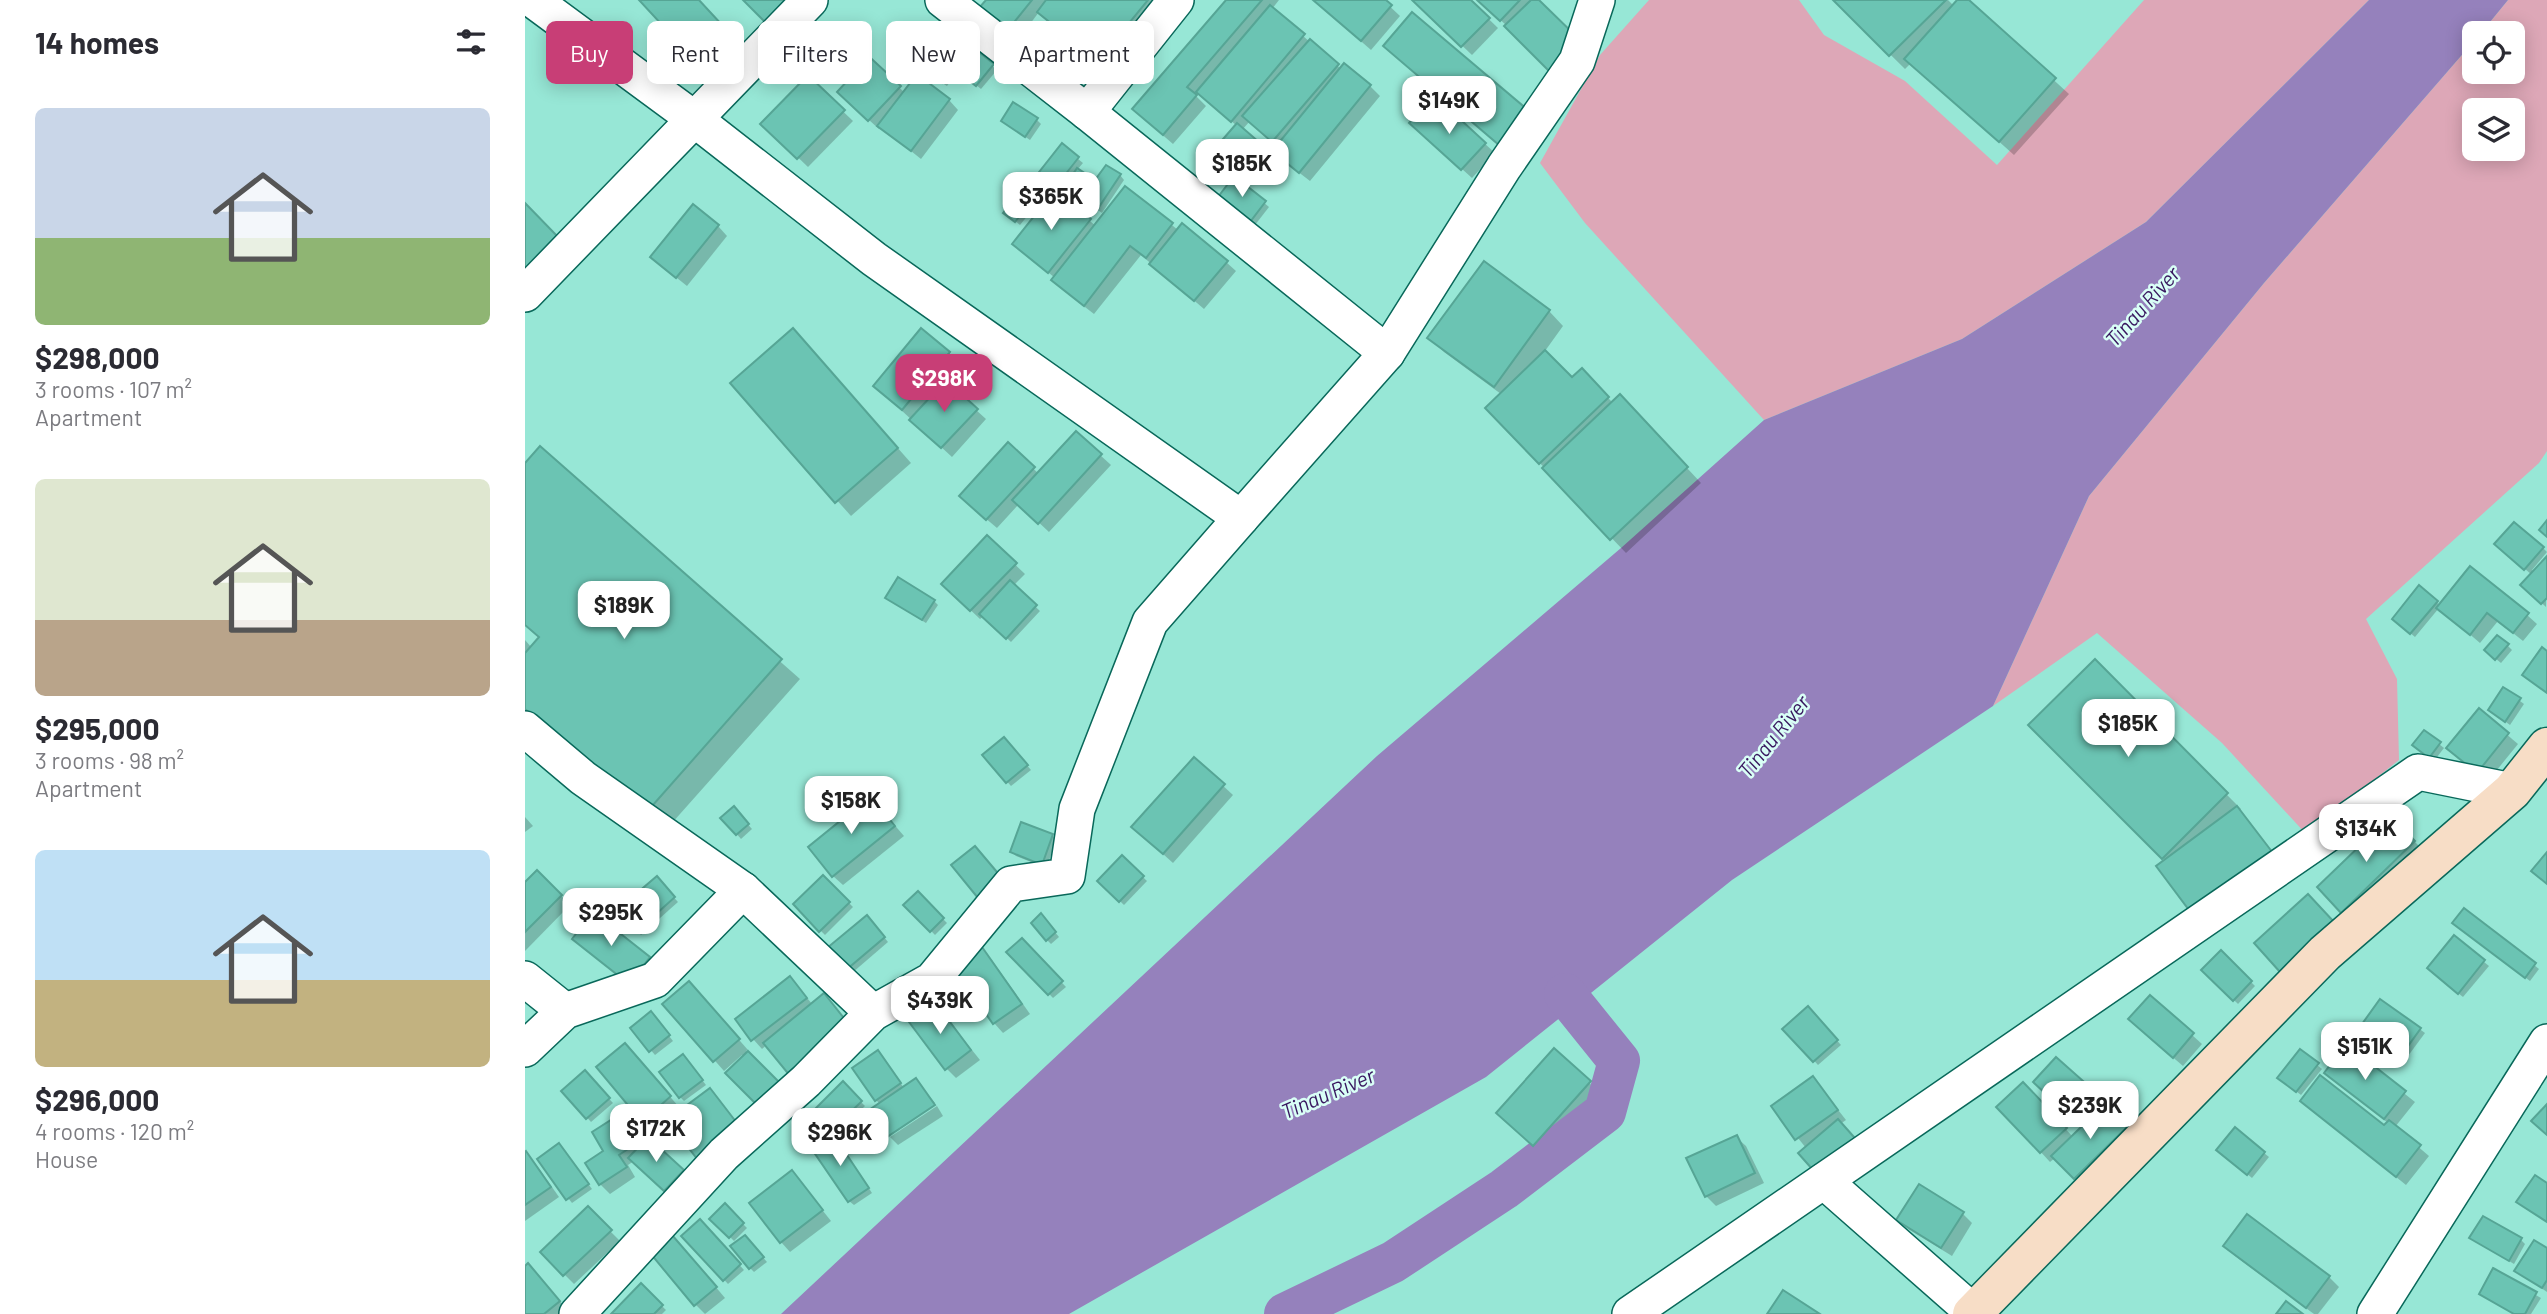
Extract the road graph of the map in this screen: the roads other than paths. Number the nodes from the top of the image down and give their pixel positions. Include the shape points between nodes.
1 (533, 0) edge
2 (810, 0) edge
3 (943, 0) edge
4 (1176, 0) edge
5 (1597, 0) edge
6 (1087, 112) junction
7 (693, 118) junction
8 (525, 294) edge
9 (1387, 353) junction
10 (1241, 518) junction
11 (525, 729) edge
12 (2547, 747) edge
13 (2512, 792) junction
14 (743, 890) junction
15 (525, 979) edge
16 (565, 1011) junction
17 (873, 1013) junction
18 (2547, 1042) edge
19 (525, 1049) edge
20 (1824, 1181) junction
21 (1973, 1313) edge
22 (577, 1314) edge
23 (1630, 1314) edge
24 (2375, 1314) edge

1 - 7 street
2 - 7 street
3 - 6 street
4 - 6 street
5 - 9 street via 1577,61
6 - 9 street
7 - 8 street
7 - 10 street via 874,259
9 - 10 street
10 - 17 street via 1150,622 1077,809 1067,876 1011,884 932,980
11 - 14 street via 583,778
12 - 13 main road
13 - 20 street via 2418,772
13 - 21 main road via 2325,953
14 - 16 street via 655,979
14 - 17 street
15 - 16 street
16 - 19 street
17 - 22 street via 724,1154
18 - 24 street
20 - 21 street
20 - 23 street

